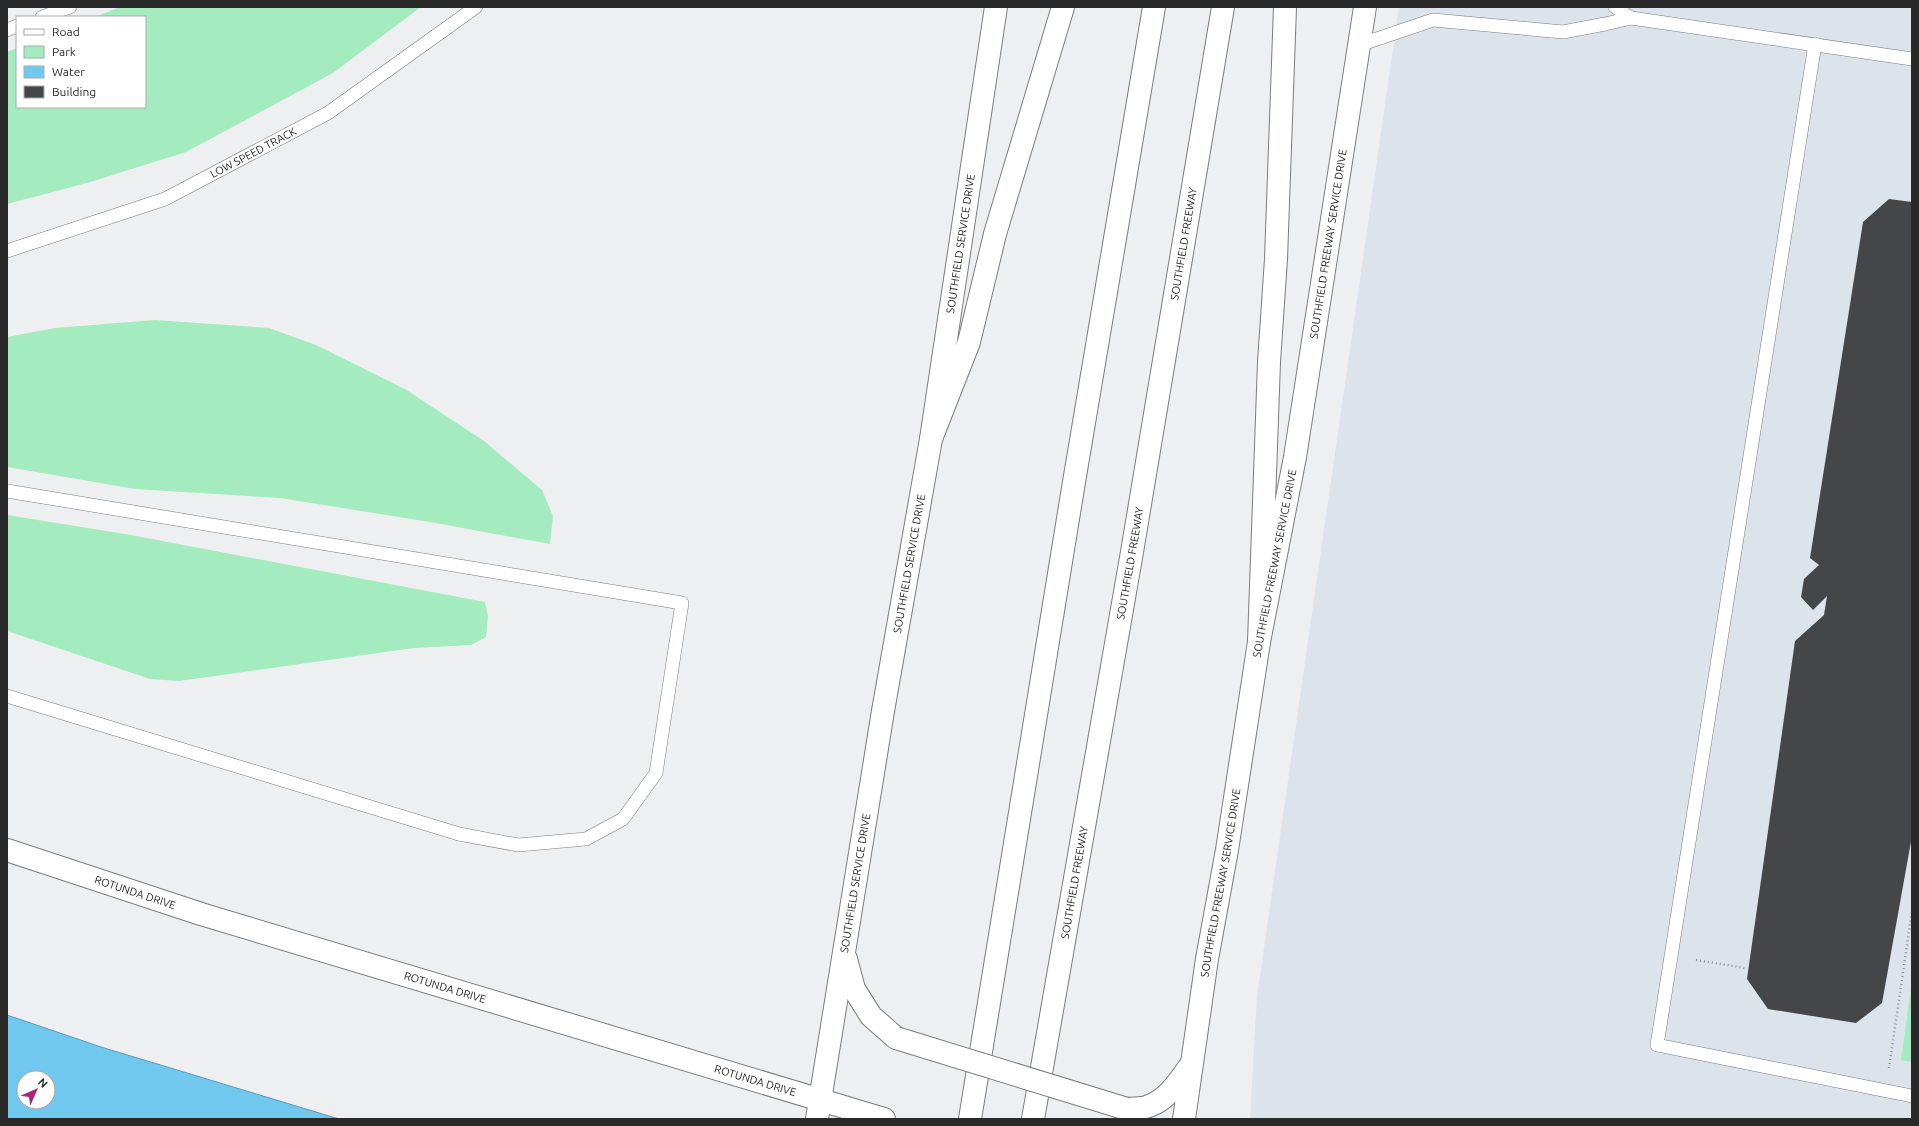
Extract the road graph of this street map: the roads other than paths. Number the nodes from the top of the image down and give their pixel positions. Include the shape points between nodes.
1 (70, 7) edge
2 (476, 7) edge
3 (996, 7) edge
4 (1063, 7) edge
5 (1154, 7) edge
6 (1223, 7) edge
7 (1286, 7) edge
8 (1365, 7) edge
9 (1615, 7) edge
10 (45, 16) edge
11 (1631, 18) junction
12 (1815, 44) junction
13 (1359, 45) junction
14 (1912, 59) edge
15 (7, 251) edge
16 (930, 439) junction
17 (7, 491) edge
18 (1259, 642) junction
19 (7, 696) edge
20 (7, 850) edge
21 (844, 952) junction
22 (1192, 1062) junction
23 (1912, 1096) edge
24 (819, 1109) edge
25 (879, 1117) edge
26 (970, 1119) edge
27 (1033, 1119) edge
28 (1184, 1119) edge

1 - 10 lane
2 - 15 lane, LOW SPEED TRACK via 328,113 165,199
3 - 16 main road, SOUTHFIELD SERVICE DRIVE
4 - 16 main road via 995,234 969,342
5 - 26 main road
6 - 27 main road, SOUTHFIELD FREEWAY
7 - 18 main road via 1276,259 1268,362
8 - 13 main road, SOUTHFIELD FREEWAY SERVICE DRIVE
9 - 11 lane
11 - 12 lane
11 - 13 lane via 1563,32 1433,20
12 - 14 lane
12 - 23 lane via 1658,1045
13 - 18 main road, SOUTHFIELD FREEWAY SERVICE DRIVE via 1295,458
16 - 21 main road, SOUTHFIELD SERVICE DRIVE
17 - 19 lane via 682,603 656,773 623,819 586,838 518,845 459,834
18 - 22 main road, SOUTHFIELD FREEWAY SERVICE DRIVE
20 - 24 main road, ROTUNDA DRIVE via 201,914 780,1089
21 - 22 main road, bridge via 854,989 871,1016 896,1038 1127,1109 1149,1106 1163,1098 1177,1085
21 - 24 main road, SOUTHFIELD SERVICE DRIVE
22 - 28 main road, SOUTHFIELD FREEWAY SERVICE DRIVE
24 - 25 main road, ROTUNDA DRIVE

